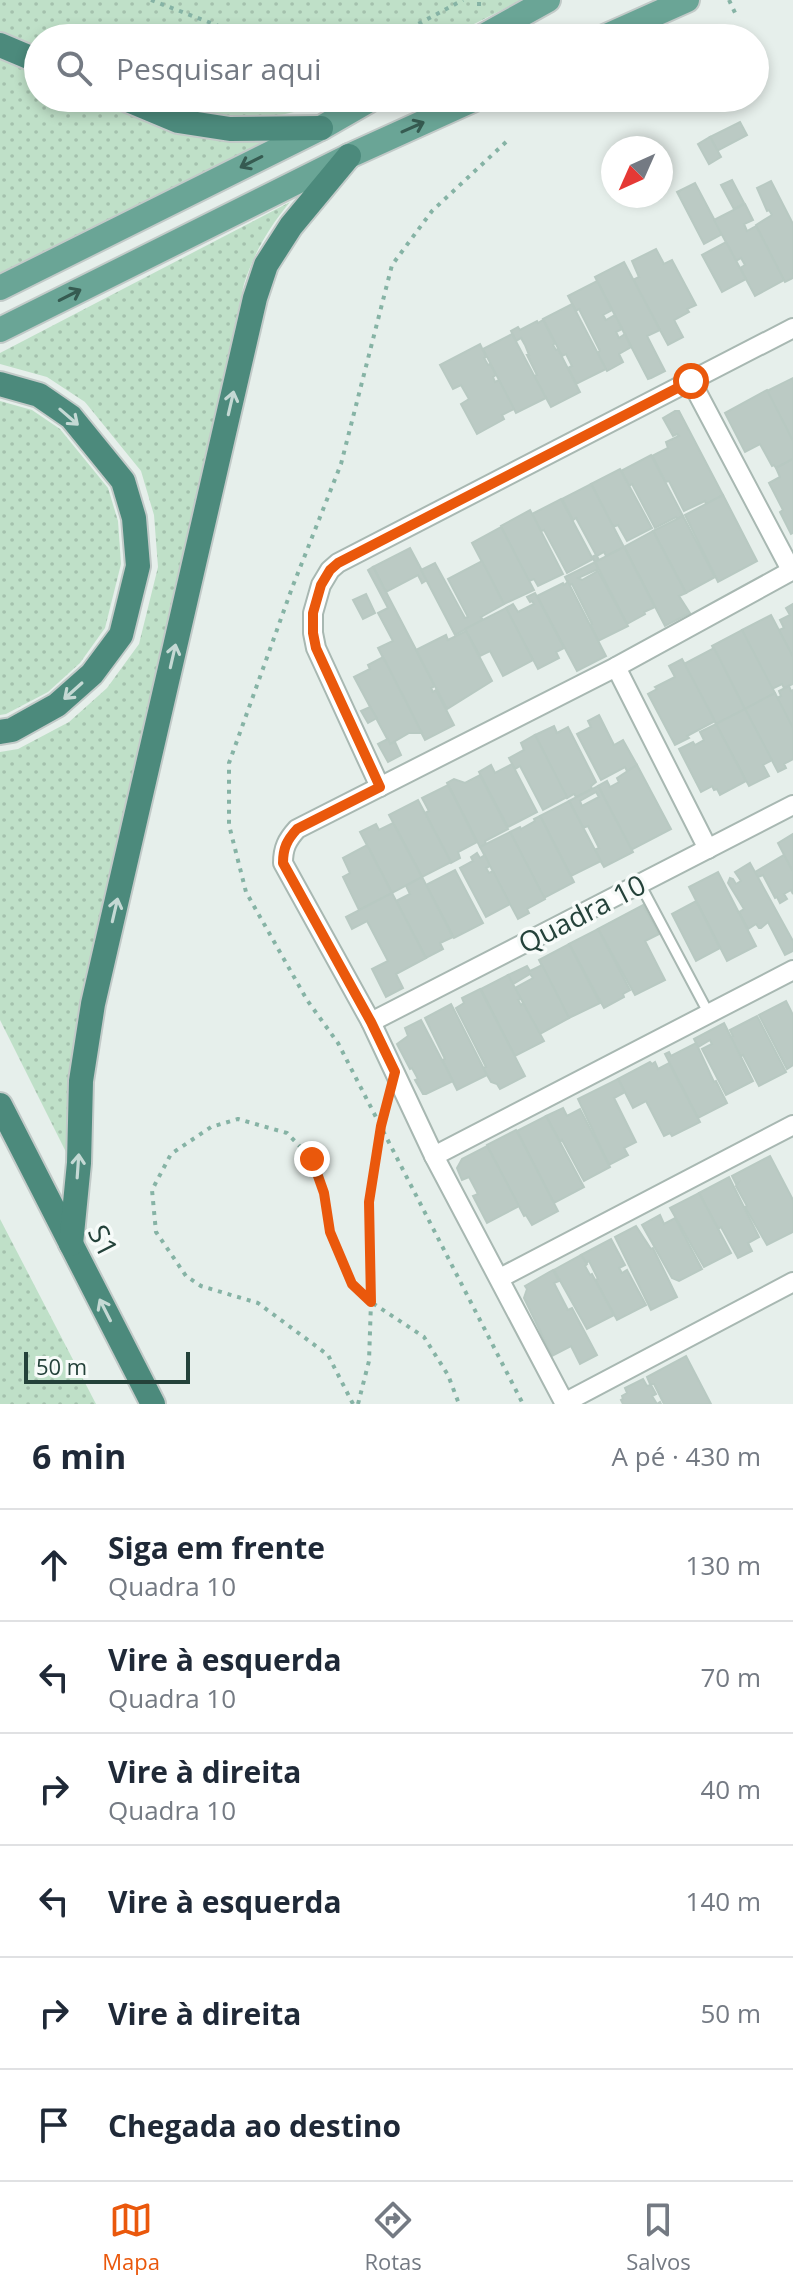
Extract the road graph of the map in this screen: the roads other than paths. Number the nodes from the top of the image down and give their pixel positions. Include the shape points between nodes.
1 (548, 0) edge
2 (687, 0) edge
3 (505, 24) edge
4 (633, 24) edge
5 (0, 45) edge
6 (24, 55) edge
7 (156, 112) edge
8 (349, 112) edge
9 (446, 112) edge
10 (321, 128) junction
11 (349, 156) junction
12 (0, 288) edge
13 (793, 328) edge
14 (0, 330) edge
15 (691, 381) junction
16 (0, 384) edge
17 (792, 570) edge
18 (616, 667) junction
19 (0, 732) edge
20 (380, 787) junction
21 (793, 805) edge
22 (708, 849) junction
23 (640, 884) junction
24 (793, 970) edge
25 (709, 1014) junction
26 (371, 1022) junction
27 (0, 1105) edge
28 (793, 1125) edge
29 (434, 1156) junction
30 (71, 1244) junction
31 (500, 1278) junction
32 (793, 1282) edge
33 (153, 1404) edge
34 (565, 1404) edge

1 - 3 main road
2 - 4 main road
5 - 6 highway
7 - 10 highway via 230,129
8 - 10 main road
11 -> 9 main road
10 -> 12 main road
14 -> 11 main road
30 -> 11 highway via 81,1081 93,1004 255,298 266,265 291,226
13 - 15 street
15 - 17 street
15 - 20 street via 330,570 313,613 316,648
16 -> 19 highway via 39,395 71,417 123,481 134,518 138,566 121,635 92,674 57,705
17 - 18 street
18 - 20 street
18 - 22 street
20 - 26 street via 297,829 283,851 283,863
21 - 22 street, Quadra 10
22 - 23 street, Quadra 10
23 - 25 lane
23 - 26 street, Quadra 10
24 - 25 street
25 - 29 street
26 - 29 street
27 - 30 highway, S1
28 - 31 street
29 - 31 street
33 -> 30 highway, S1
31 - 34 street
32 - 34 street

